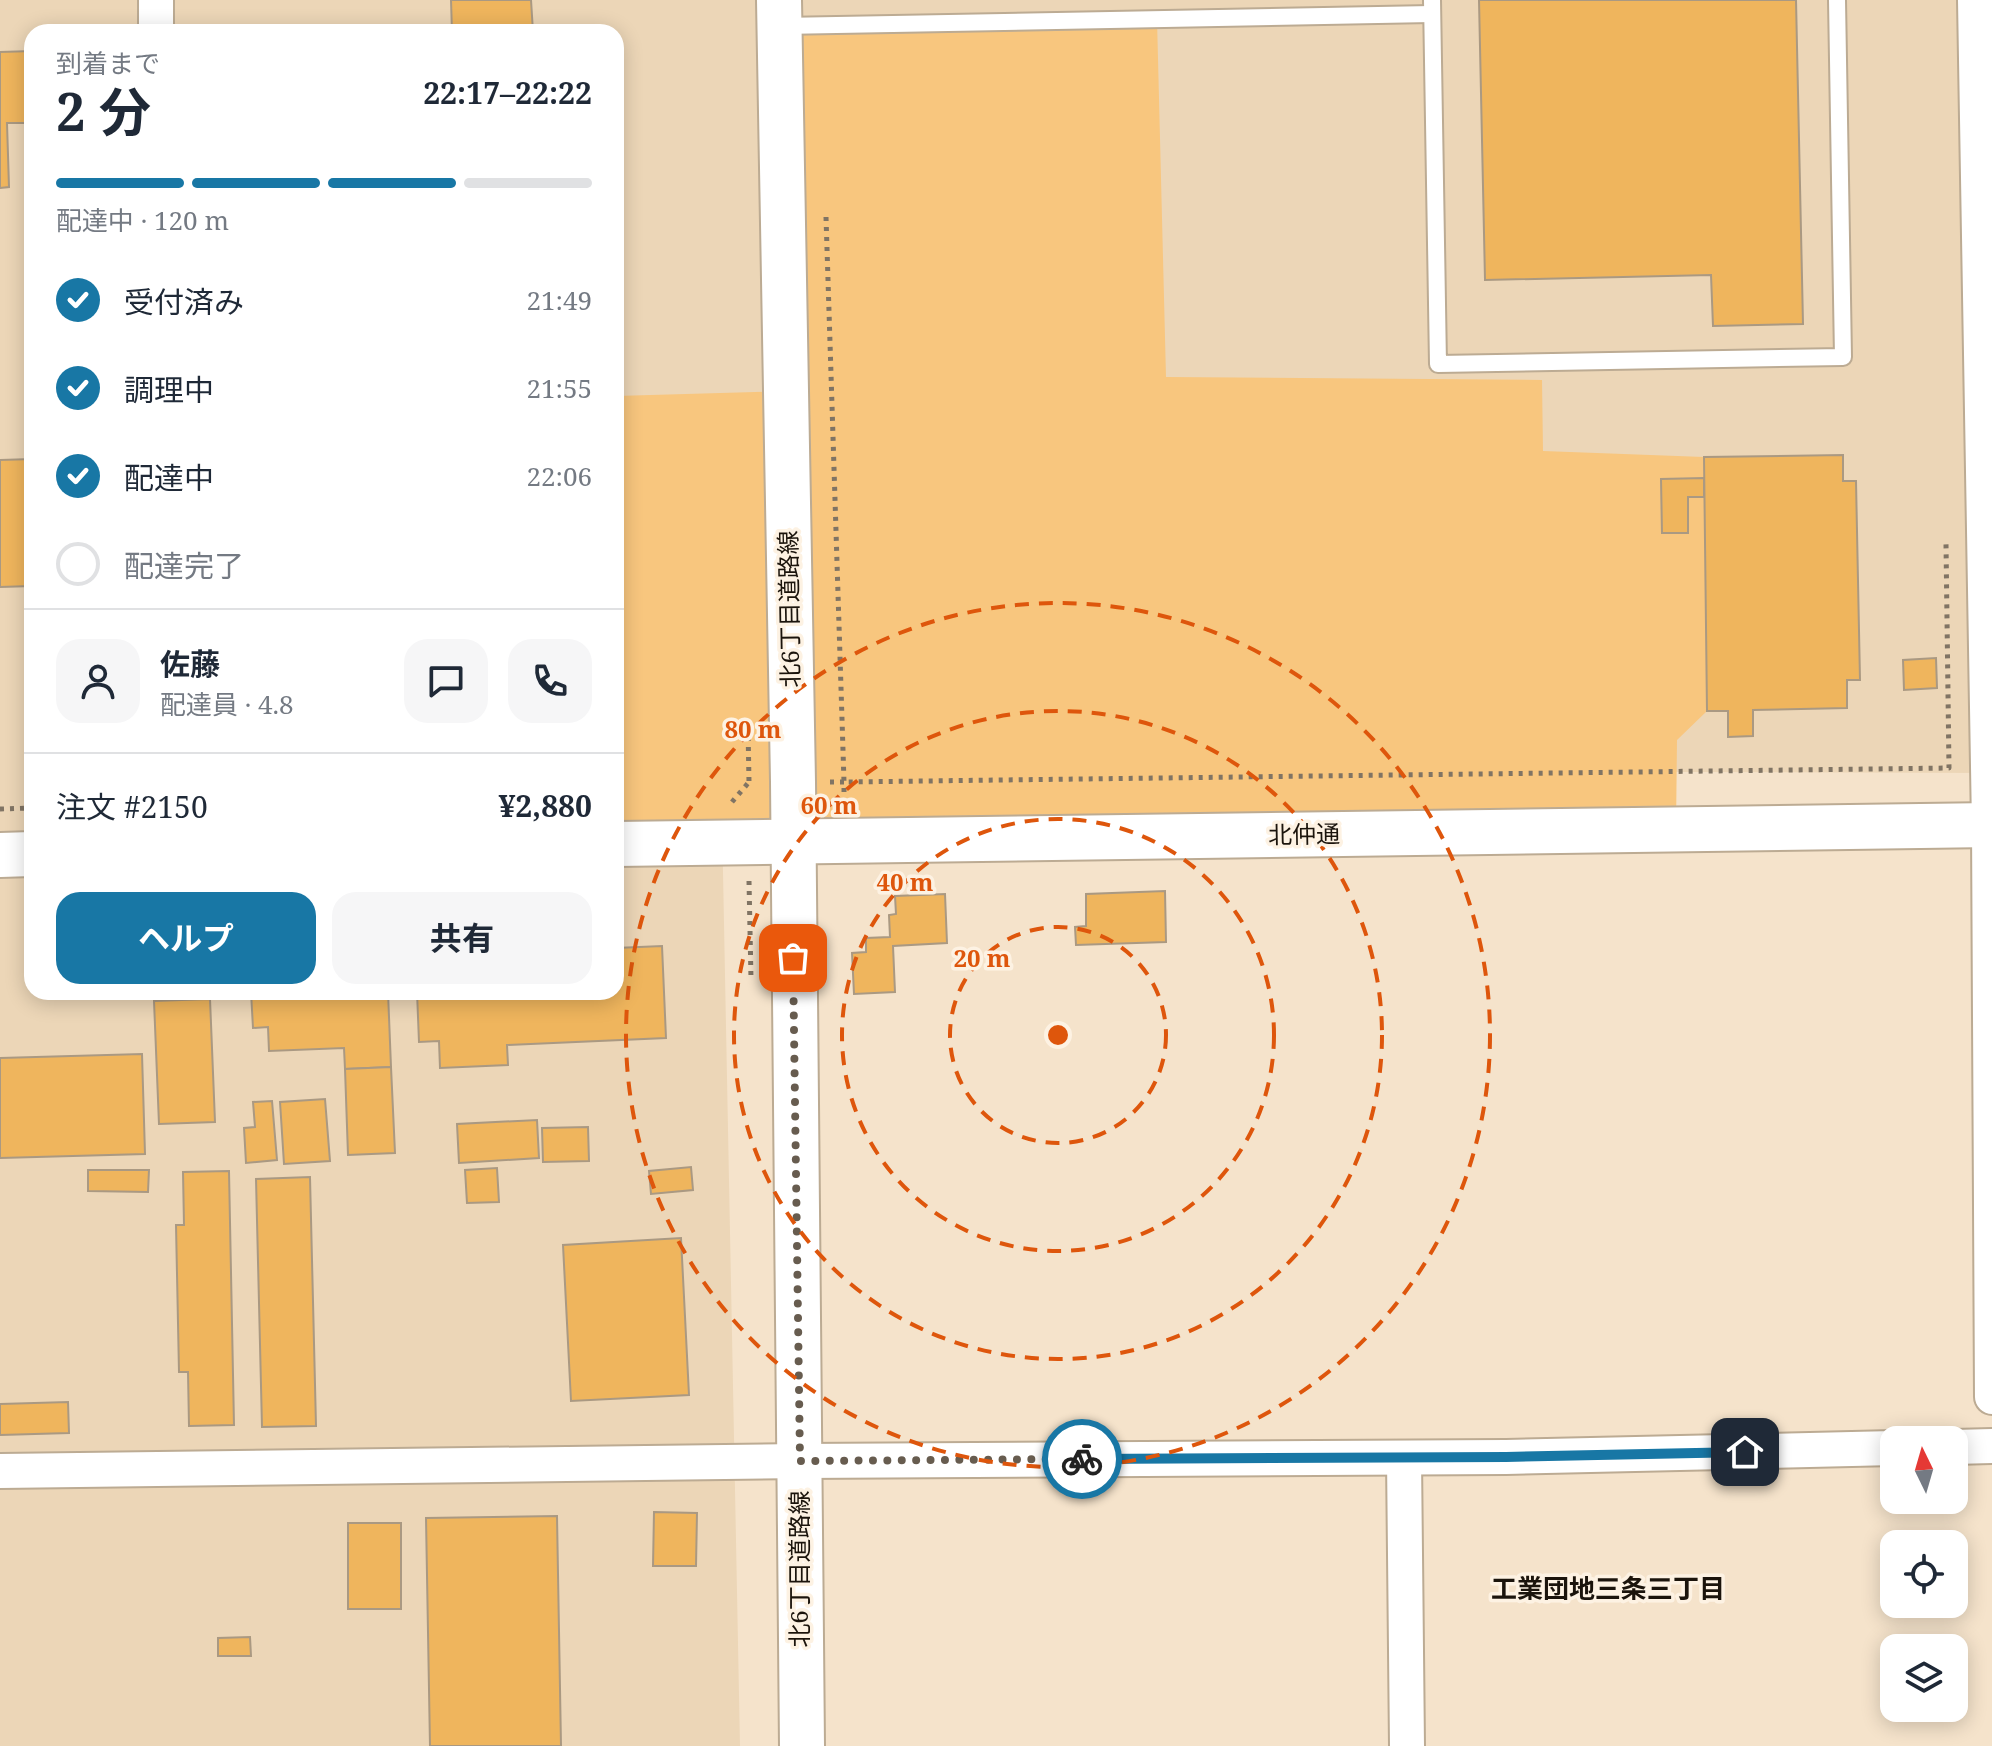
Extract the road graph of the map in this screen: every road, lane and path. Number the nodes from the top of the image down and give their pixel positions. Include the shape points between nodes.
1 (156, 0) edge
2 (1837, 0) edge
3 (1975, 0) edge
4 (1432, 7) edge
5 (780, 13) edge
6 (156, 24) edge
7 (826, 215) dead end
8 (1946, 544) dead end
9 (24, 808) edge
10 (0, 809) edge
11 (1990, 825) edge
12 (792, 843) junction
13 (624, 844) edge
14 (24, 854) edge
15 (0, 855) edge
16 (749, 869) dead end
17 (751, 989) dead end
18 (1992, 1397) edge
19 (1992, 1446) edge
20 (1968, 1447) edge
21 (1880, 1448) edge
22 (1404, 1458) junction
23 (800, 1461) junction
24 (0, 1471) edge
25 (802, 1746) edge
26 (1407, 1746) edge

1 - 6 street
2 - 4 lane via 1843,357 1438,364
3 - 11 street
4 - 5 lane
5 - 12 street, 北6丁目道路線
7 - 8 path via 844,782 1949,768
9 - 10 path
11 - 12 street, 北仲通
11 - 18 street
12 - 13 street, 北仲通
12 - 23 street, 北6丁目道路線
14 - 15 street
16 - 17 path
19 - 20 street
21 - 22 street
22 - 23 street
22 - 26 street
23 - 24 street
23 - 25 street, 北6丁目道路線

